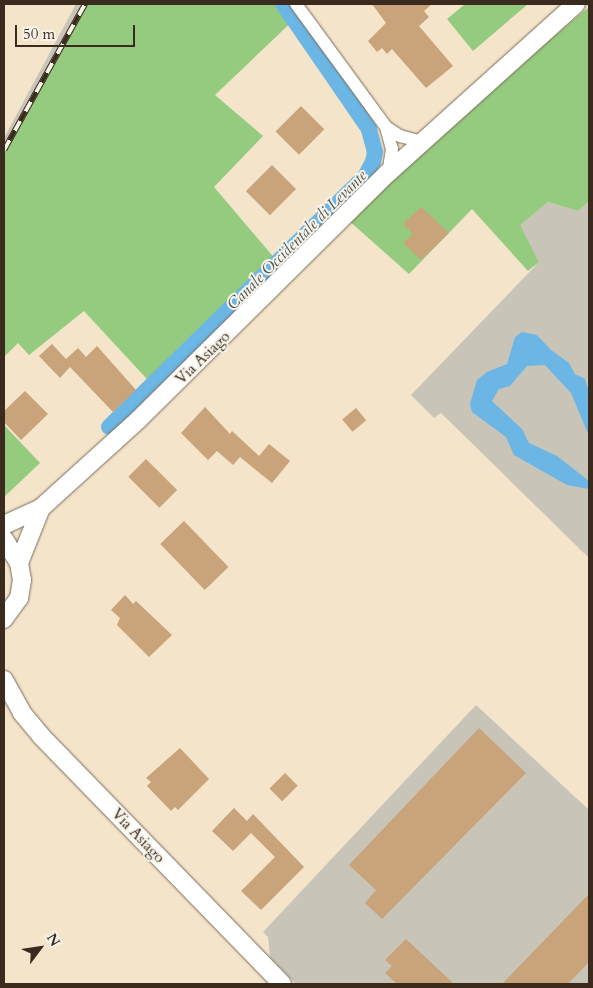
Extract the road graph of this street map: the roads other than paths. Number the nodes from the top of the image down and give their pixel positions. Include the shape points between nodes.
1 (296, 4) edge
2 (576, 4) edge
3 (386, 127) junction
4 (423, 142) junction
5 (388, 173) junction
6 (41, 508) junction
7 (4, 525) edge
8 (4, 539) edge
9 (19, 563) junction
10 (4, 619) edge
11 (4, 680) edge
12 (282, 984) edge

1 - 3 street
2 - 4 main road, Via Asiago
3 - 4 street via 406,138
3 - 5 street via 392,149
4 - 5 main road, Via Asiago
5 - 6 main road, Via Asiago via 220,342
6 - 7 main road, Via Asiago
6 - 9 main road, Via Asiago
8 - 9 main road, Via Asiago
9 - 10 main road, Via Asiago via 22,580 19,598
11 - 12 main road, Via Asiago via 22,713 41,736

